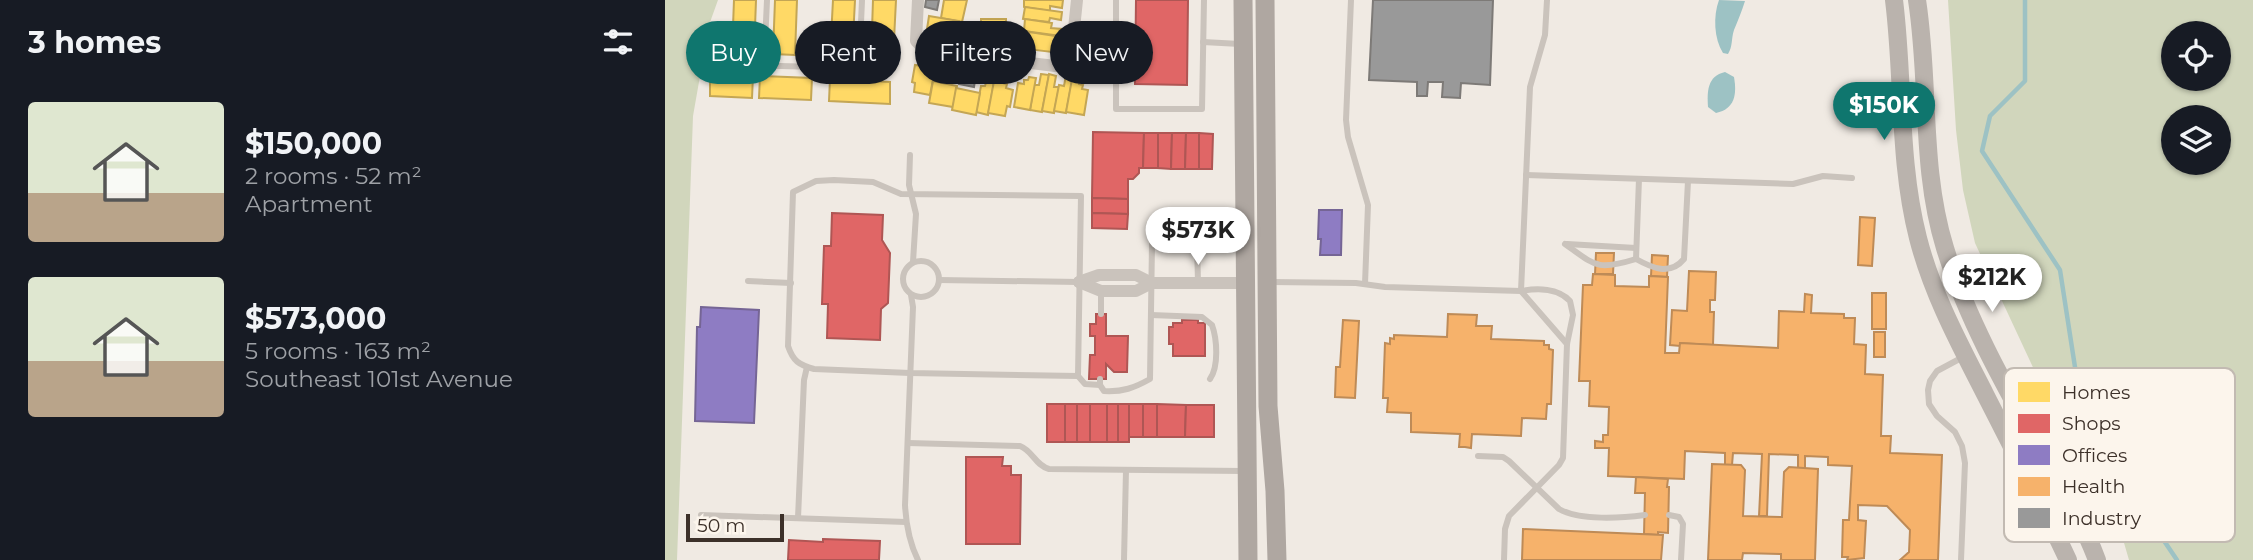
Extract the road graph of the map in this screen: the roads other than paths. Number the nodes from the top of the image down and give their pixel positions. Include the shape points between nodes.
1 (767, 0) edge
2 (862, 0) edge
3 (918, 0) edge
4 (1077, 0) edge
5 (1116, 0) edge
6 (1204, 0) edge
7 (1243, 0) edge
8 (1265, 0) edge
9 (1350, 0) edge
10 (1547, 0) edge
11 (1894, 0) edge
12 (1917, 0) edge
13 (766, 21) edge
14 (861, 21) edge
15 (1203, 42) junction
16 (1244, 44) junction
17 (1266, 96) junction
18 (910, 155) dead end
19 (1526, 175) junction
20 (1852, 178) dead end
21 (1639, 179) junction
22 (1688, 181) junction
23 (912, 194) junction
24 (1152, 243) dead end
25 (1197, 244) dead end
26 (1636, 248) junction
27 (1636, 259) junction
28 (913, 262) junction
29 (939, 280) junction
30 (748, 281) dead end
31 (1079, 282) junction
32 (1268, 282) junction
33 (791, 283) junction
34 (1152, 283) junction
35 (1245, 283) junction
36 (1198, 284) junction
37 (1365, 285) junction
38 (1101, 290) junction
39 (1521, 290) junction
40 (911, 295) junction
41 (1101, 314) dead end
42 (1151, 314) junction
43 (1567, 344) junction
44 (1965, 355) junction
45 (807, 367) junction
46 (910, 373) junction
47 (1078, 376) junction
48 (2004, 377) edge
49 (1210, 379) dead end
50 (2004, 405) edge
51 (2004, 433) edge
52 (908, 443) junction
53 (1478, 456) dead end
54 (1126, 470) junction
55 (1247, 471) junction
56 (1537, 487) junction
57 (701, 515) dead end
58 (1646, 515) dead end
59 (1669, 515) dead end
60 (798, 518) junction
61 (906, 522) junction
62 (2059, 542) edge
63 (2088, 542) edge
64 (918, 560) edge
65 (1124, 560) edge
66 (1248, 560) edge
67 (1277, 560) edge
68 (1504, 560) edge
69 (1681, 560) edge
70 (1961, 560) edge
71 (2068, 560) edge
72 (2097, 560) edge

1 - 13 lane
2 - 14 lane
3 - 4 street via 916,41 925,50 1055,66 1071,57
5 - 15 lane via 1116,109 1202,109
6 - 15 lane
7 - 16 main road
8 - 17 main road
9 - 37 lane via 1346,120 1368,205
10 - 19 lane via 1545,35 1530,87
11 - 44 main road via 1910,204 1923,257
12 - 48 main road via 1929,167 1939,226 1963,297
15 - 16 lane
16 - 17 main road via 1254,48 1255,83
16 - 35 main road
17 - 32 main road
18 - 23 lane
19 - 21 lane
19 - 39 lane
20 - 22 lane via 1823,176 1793,184
21 - 22 lane
21 - 26 lane
22 - 27 lane via 1684,259 1667,269 1651,268
23 - 28 lane via 916,214
23 - 31 lane via 1081,196
23 - 33 lane via 873,182 834,180 816,181 793,192
24 - 34 lane
25 - 36 lane
26 - 27 lane
26 - 27 lane via 1565,244 1595,265
28 - 29 lane via 934,266
28 - 40 lane via 902,278
29 - 31 lane
29 - 40 lane via 926,297
30 - 33 lane
31 - 34 street via 1099,275 1136,275
31 - 38 street
31 - 47 lane
32 - 35 lane
32 - 37 lane
32 - 67 main road via 1268,406
33 - 45 lane via 788,346 793,359
34 - 36 street
34 - 38 street via 1136,291
34 - 42 lane
35 - 36 street
35 - 55 main road
37 - 39 lane
38 - 41 lane
39 - 43 lane
39 - 43 lane via 1552,291 1570,301 1573,315
40 - 46 lane
42 - 47 lane via 1150,379 1133,388 1104,391 1100,382 1085,384
42 - 49 lane via 1202,317 1212,325 1215,360
43 - 56 lane via 1563,458
44 - 50 main road via 1980,358
44 - 51 main road
44 - 70 lane via 1937,371 1928,390 1929,404 1962,446
45 - 46 lane
45 - 60 lane
46 - 47 lane
46 - 52 lane
52 - 54 lane via 1020,446 1040,467
52 - 61 lane
53 - 56 lane via 1503,457
54 - 55 lane
54 - 65 lane
55 - 66 main road
56 - 58 lane via 1567,513 1620,518
56 - 68 lane via 1506,522
57 - 60 lane
59 - 69 lane via 1679,517 1683,524
60 - 61 lane
61 - 64 lane
62 - 71 main road
63 - 72 main road

